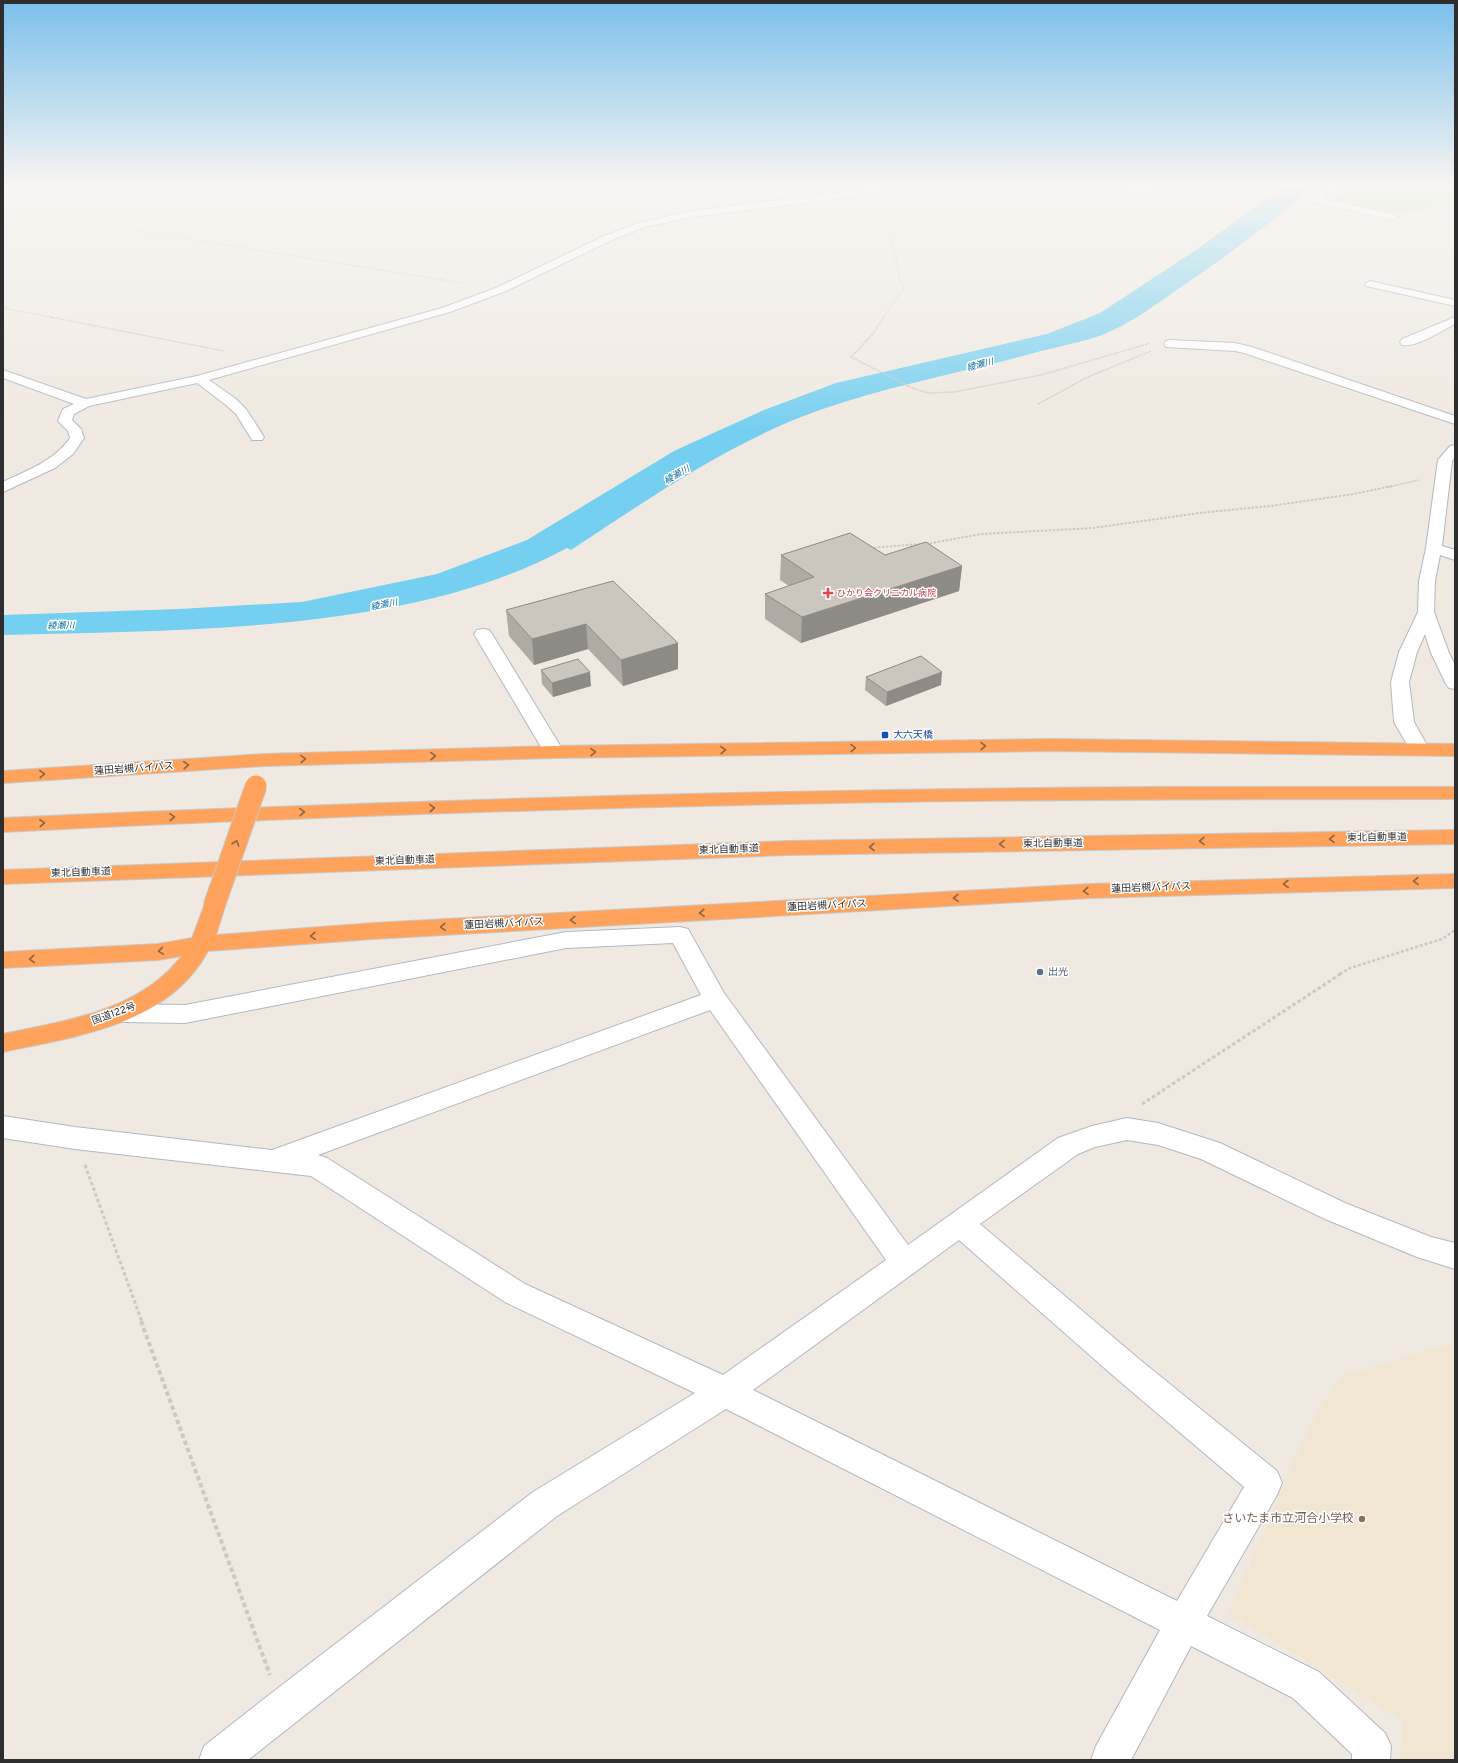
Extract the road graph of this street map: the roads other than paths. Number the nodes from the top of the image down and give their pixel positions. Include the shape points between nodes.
1 (547, 267) edge
2 (1370, 284) dead end
3 (1455, 303) edge
4 (1455, 320) edge
5 (1406, 342) dead end
6 (1170, 344) road end
7 (3, 374) edge
8 (199, 379) junction
9 (85, 403) junction
10 (1455, 420) edge
11 (257, 437) dead end
12 (1455, 449) edge
13 (1448, 464) edge
14 (3, 488) edge
15 (1434, 548) junction
16 (1455, 556) edge
17 (1426, 612) junction
18 (483, 634) dead end
19 (1455, 684) edge
20 (1419, 749) junction
21 (1455, 750) edge
22 (554, 752) junction
23 (264, 760) junction
24 (3, 776) edge
25 (1455, 794) edge
26 (3, 825) edge
27 (1455, 837) edge
28 (3, 877) edge
29 (1455, 881) edge
30 (200, 944) junction
31 (3, 960) edge
32 (715, 999) junction
33 (124, 1013) junction
34 (3, 1043) edge
35 (3, 1127) edge
36 (272, 1161) junction
37 (960, 1224) junction
38 (1455, 1256) edge
39 (905, 1264) junction
40 (725, 1392) junction
41 (1183, 1624) junction
42 (218, 1760) edge
43 (1110, 1760) edge
44 (1371, 1760) edge

1 - 8 street via 474,301
2 - 3 street
4 - 5 street
6 - 10 street via 1248,350
7 - 9 street
8 - 9 street
8 - 11 street via 236,407
9 - 14 street via 68,412 65,421 74,428 77,438 68,451 50,465
12 - 13 street
13 - 15 street
15 - 16 street
15 - 17 street via 1427,581
17 - 19 street via 1440,653
17 - 20 street via 1408,652 1400,682 1404,722
18 - 22 street
20 - 21 highway, 蓮田岩槻バイパス
22 -> 20 highway, 蓮田岩槻バイパス via 1052,745
23 -> 22 highway, 蓮田岩槻バイパス
24 -> 23 highway, 蓮田岩槻バイパス
30 -> 23 highway, bridge
26 -> 25 highway via 208,815 786,798 1110,793
27 -> 28 highway, 東北自動車道 via 788,848
29 -> 30 highway, 蓮田岩槻バイパス via 1090,891 373,931
30 -> 31 highway, 蓮田岩槻バイパス via 158,952
30 - 33 highway, 国道122号 via 192,959 175,979 152,998
32 - 33 street via 680,935 566,940 185,1014
32 - 36 street
32 - 39 street
33 - 34 highway, 国道122号
35 - 36 street
36 - 40 street via 317,1166 515,1293
37 - 38 street via 1068,1146 1092,1137 1127,1129 1158,1134 1210,1151 1334,1212 1427,1248
37 - 39 street
37 - 41 street via 1265,1483
39 - 40 street
40 - 41 street
40 - 42 street via 545,1504
41 - 43 street
41 - 44 street via 1306,1685 1372,1746

